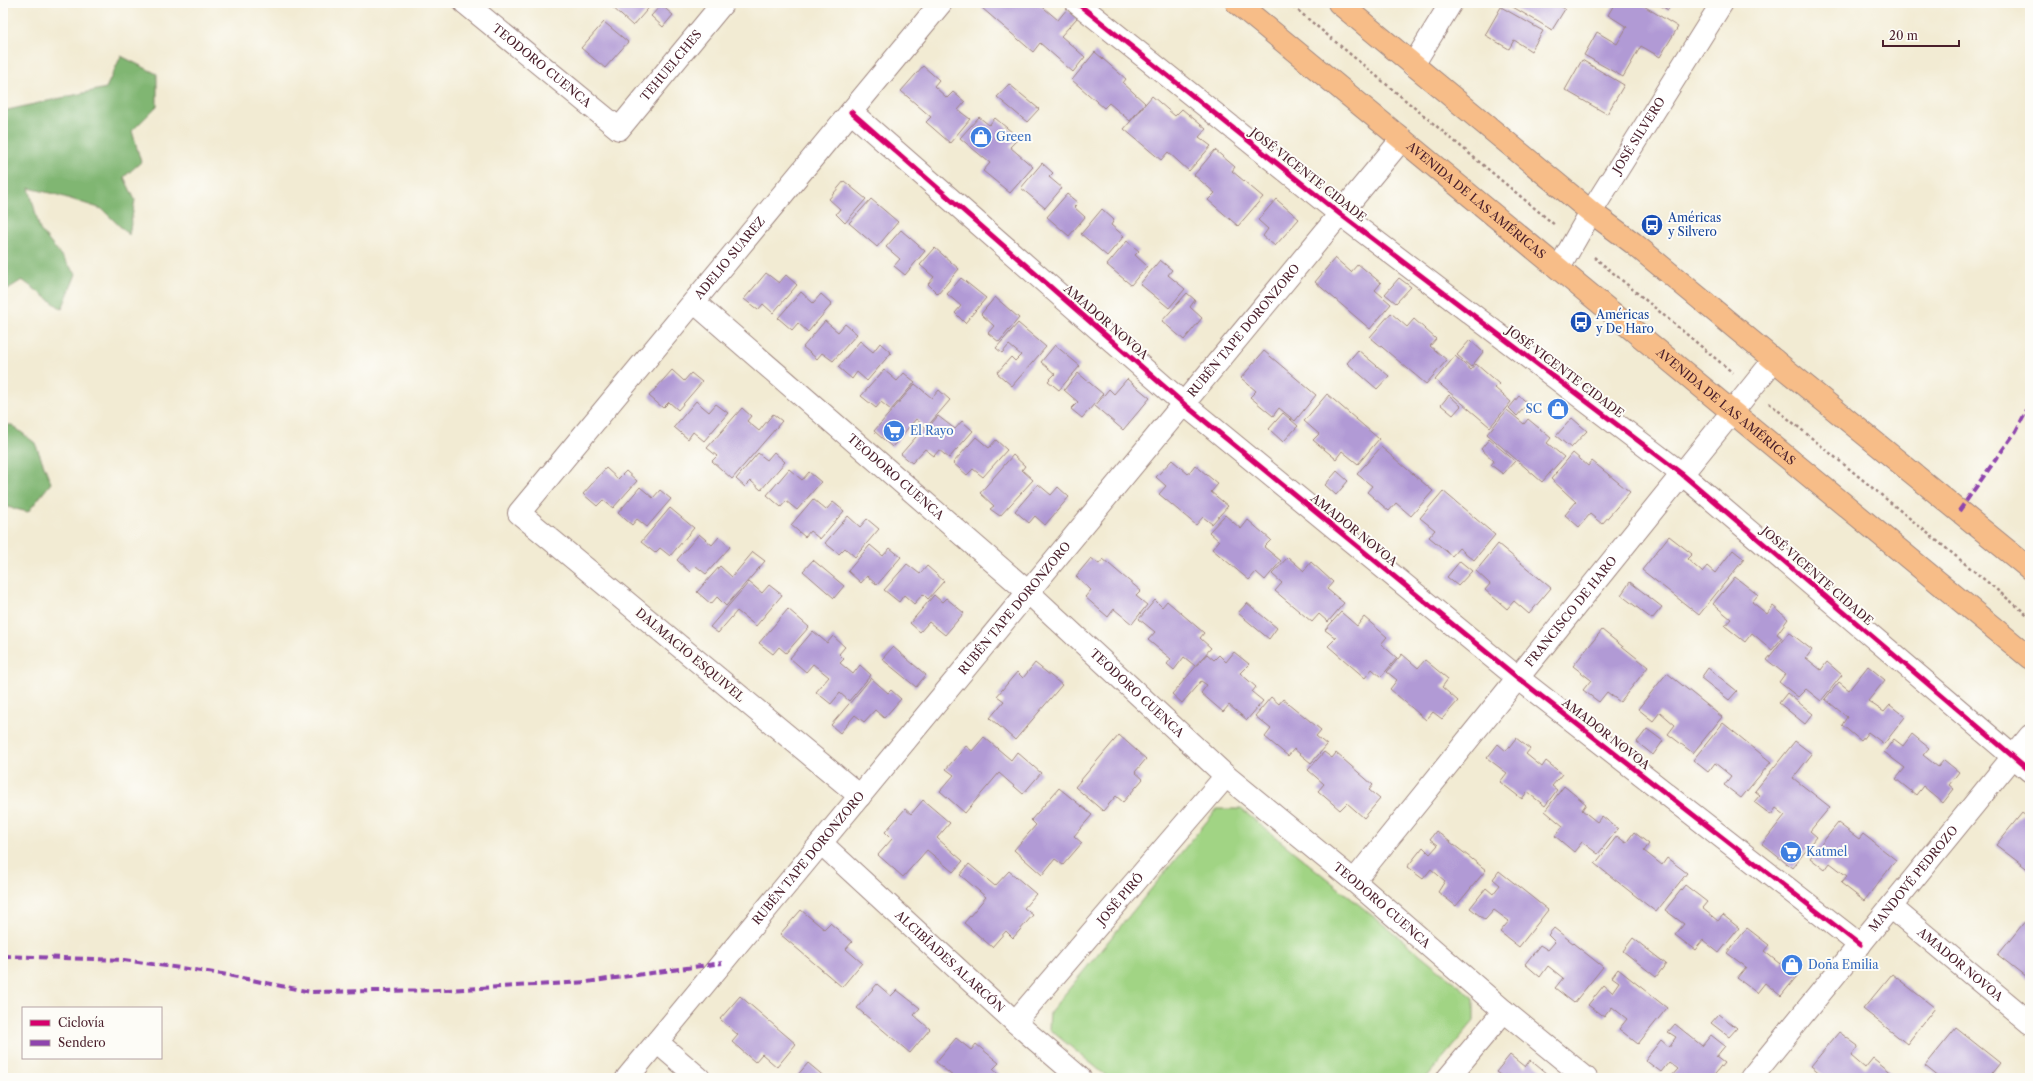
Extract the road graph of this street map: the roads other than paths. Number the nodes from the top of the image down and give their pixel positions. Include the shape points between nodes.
1 (465, 3) edge
2 (723, 3) edge
3 (941, 3) edge
4 (1077, 3) edge
5 (1237, 3) edge
6 (1339, 3) edge
7 (1451, 3) edge
8 (1722, 3) edge
9 (1413, 65) junction
10 (851, 112) junction
11 (619, 129) joint
12 (1402, 139) junction
13 (1591, 212) junction
14 (1340, 214) junction
15 (1559, 268) junction
16 (694, 302) junction
17 (1774, 360) junction
18 (1184, 404) junction
19 (1732, 412) junction
20 (1682, 474) junction
21 (519, 513) joint
22 (2030, 569) edge
23 (1028, 592) junction
24 (2030, 658) edge
25 (1518, 678) junction
26 (2030, 736) edge
27 (2013, 757) junction
28 (2030, 771) edge
29 (1226, 776) junction
30 (860, 796) junction
31 (821, 843) junction
32 (1354, 882) junction
33 (1891, 907) junction
34 (1860, 945) junction
35 (1504, 1011) junction
36 (1015, 1022) junction
37 (2030, 1023) edge
38 (657, 1042) junction
39 (1754, 1077) edge
40 (627, 1078) edge
41 (699, 1078) edge
42 (1080, 1078) edge
43 (1448, 1078) edge
44 (1586, 1078) edge

1 - 11 street, TEODORO CUENCA
2 - 11 street, TEHUELCHES
3 - 10 street, ADELIO SUAREZ
4 - 14 street, JOSÉ VICENTE CIDADE
5 - 12 main road, AVENIDA DE LAS AMÉRICAS
6 - 9 main road
7 - 9 street
8 - 13 street, JOSÉ SILVERO
9 - 13 main road
10 - 16 street, ADELIO SUAREZ
10 - 18 street, AMADOR NOVOA
12 - 14 street, RUBÉN TAPE DORONZORO
12 - 15 main road, AVENIDA DE LAS AMÉRICAS
13 - 15 street, JOSÉ SILVERO
13 - 17 main road via 1633,243
14 - 18 street, RUBÉN TAPE DORONZORO
14 - 20 street, JOSÉ VICENTE CIDADE
15 - 19 main road, AVENIDA DE LAS AMÉRICAS
16 - 21 street, ADELIO SUAREZ
16 - 23 street, TEODORO CUENCA
17 - 19 street, FRANCISCO DE HARO
17 - 22 main road
18 - 23 street, RUBÉN TAPE DORONZORO
18 - 25 street, AMADOR NOVOA
19 - 20 street, FRANCISCO DE HARO
19 - 24 main road, AVENIDA DE LAS AMÉRICAS
20 - 25 street, FRANCISCO DE HARO
20 - 27 street, JOSÉ VICENTE CIDADE
21 - 30 street, DALMACIO ESQUIVEL
23 - 29 street, TEODORO CUENCA
23 - 30 street, RUBÉN TAPE DORONZORO
25 - 32 street, FRANCISCO DE HARO
25 - 34 street, AMADOR NOVOA
26 - 27 street, MANDOVÉ PEDROZO
27 - 28 street, JOSÉ VICENTE CIDADE
27 - 33 street, MANDOVÉ PEDROZO
29 - 32 street, TEODORO CUENCA
29 - 36 street, JOSÉ PIRÓ
30 - 31 street, RUBÉN TAPE DORONZORO
31 - 36 street, ALCIBÍADES ALARCÓN
31 - 38 street, RUBÉN TAPE DORONZORO
32 - 35 street, TEODORO CUENCA
33 - 34 street, MANDOVÉ PEDROZO
33 - 37 street, AMADOR NOVOA
34 - 39 street, MANDOVÉ PEDROZO
35 - 43 street
35 - 44 street, TEODORO CUENCA
36 - 42 street, ALCIBÍADES ALARCÓN
38 - 40 street, RUBÉN TAPE DORONZORO
38 - 41 street

